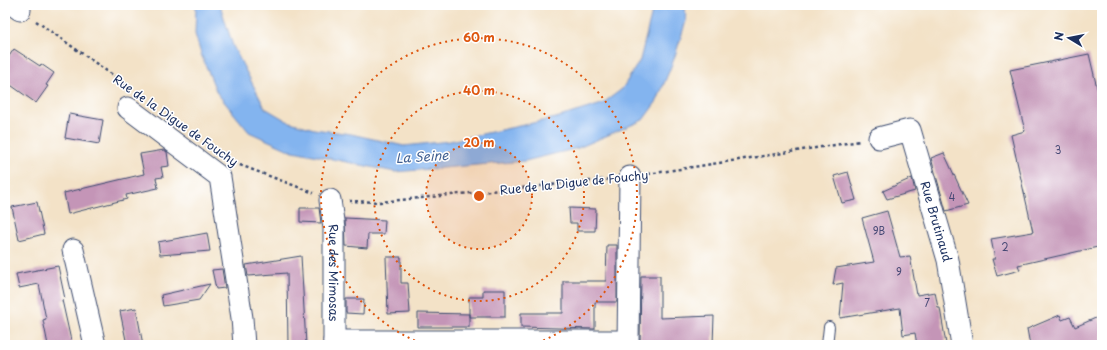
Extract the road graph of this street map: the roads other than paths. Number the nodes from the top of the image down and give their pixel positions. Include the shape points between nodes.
1 (133, 100) road end
2 (879, 138) road end
3 (630, 177) road end
4 (330, 200) road end
5 (73, 250) dead end
6 (829, 327) dead end
7 (334, 343) edge
8 (628, 343) edge
9 (95, 345) edge
10 (244, 345) edge
11 (827, 345) edge
12 (962, 345) edge

1 - 10 street via 220,177
2 - 12 street, Rue Brutinaud via 910,130 948,260
3 - 8 street
4 - 7 street, Rue des Mimosas via 334,228
5 - 9 street
6 - 11 lane
7 - 8 street

